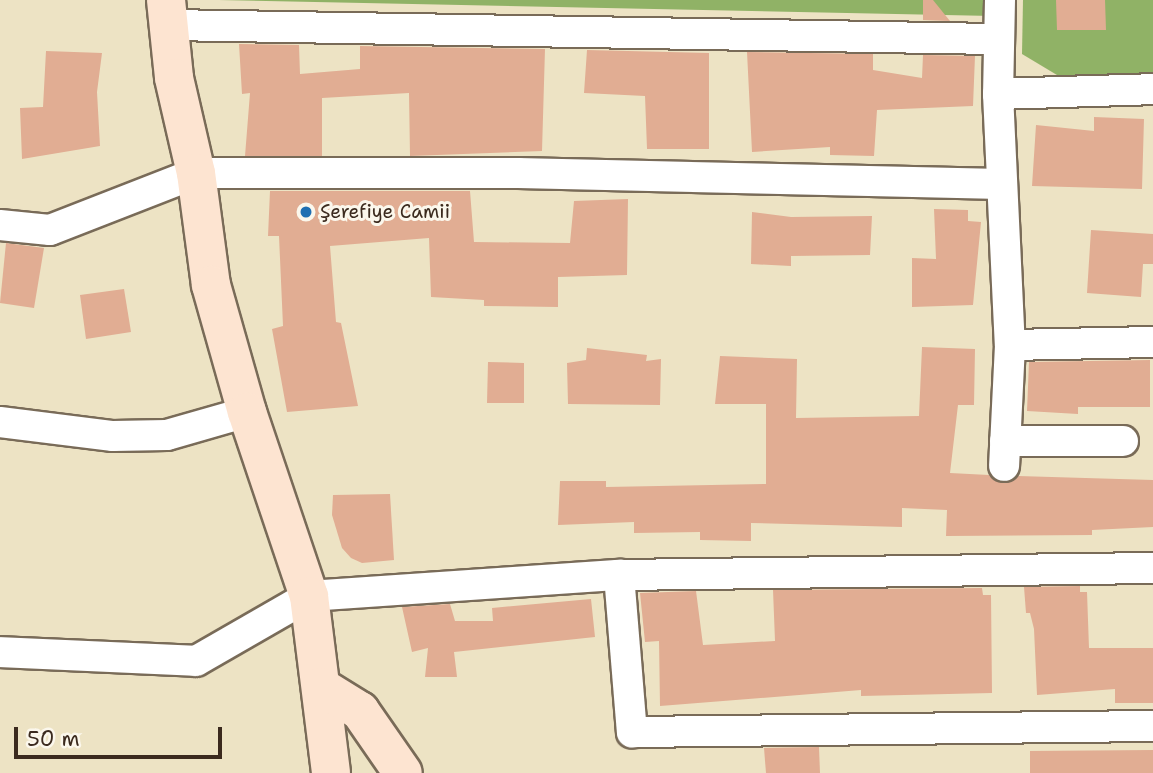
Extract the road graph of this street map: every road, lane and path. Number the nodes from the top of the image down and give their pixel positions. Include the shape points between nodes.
1 (1000, 0) edge
2 (167, 12) edge
3 (999, 39) junction
4 (1153, 89) edge
5 (998, 94) junction
6 (196, 173) junction
7 (1002, 184) junction
8 (0, 225) edge
9 (1153, 342) edge
10 (1010, 345) junction
11 (247, 412) junction
12 (0, 422) edge
13 (1123, 441) dead end
14 (1153, 568) edge
15 (619, 575) junction
16 (309, 597) junction
17 (0, 652) edge
18 (321, 688) junction
19 (1153, 726) edge
20 (331, 773) edge
21 (403, 773) edge

1 - 3 street
2 - 3 street
2 - 6 main road via 174,78
3 - 5 street
4 - 5 street
5 - 7 street
6 - 7 street via 518,173
6 - 8 street via 50,230
6 - 11 main road via 211,285
7 - 10 street
9 - 10 street
10 - 13 street via 1005,454
11 - 12 street via 167,435 113,436
11 - 16 main road
14 - 15 street
15 - 16 street
15 - 19 street via 632,732
16 - 17 street via 196,661
16 - 18 main road
18 - 20 main road
18 - 21 main road via 360,711

